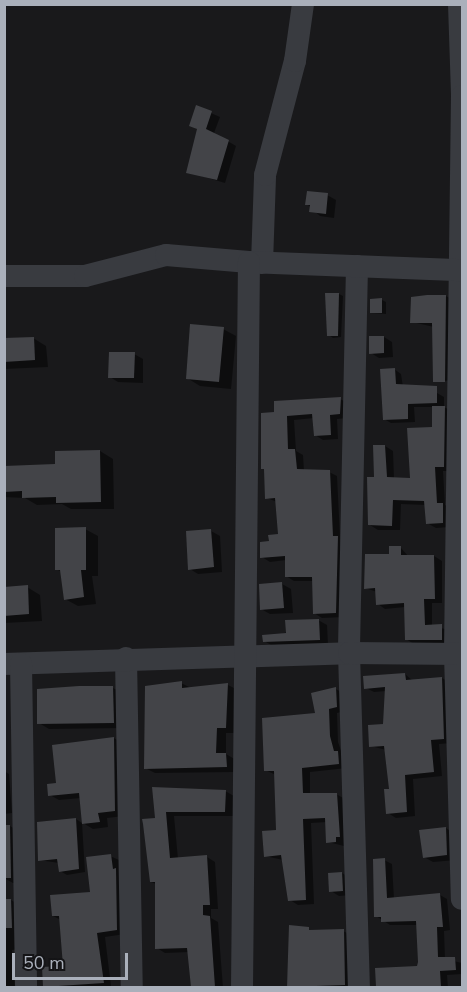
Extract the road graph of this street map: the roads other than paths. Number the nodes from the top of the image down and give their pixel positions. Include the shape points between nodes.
1 (303, 4) edge
2 (459, 4) edge
3 (255, 263) junction
4 (357, 266) junction
5 (461, 270) edge
6 (4, 276) edge
7 (349, 653) junction
8 (459, 654) edge
9 (243, 656) junction
10 (126, 658) junction
11 (13, 664) edge
12 (462, 899) edge
13 (26, 987) edge
14 (132, 987) edge
15 (242, 987) edge
16 (359, 987) edge

1 - 3 street via 294,61 265,175
2 - 5 street
3 - 4 street
3 - 6 street via 166,255 85,276
3 - 9 street
4 - 5 street
4 - 7 street
5 - 8 street
7 - 8 street
7 - 9 street
7 - 16 street
8 - 12 street
9 - 10 street
9 - 15 street
10 - 11 street
10 - 14 street
11 - 13 street

